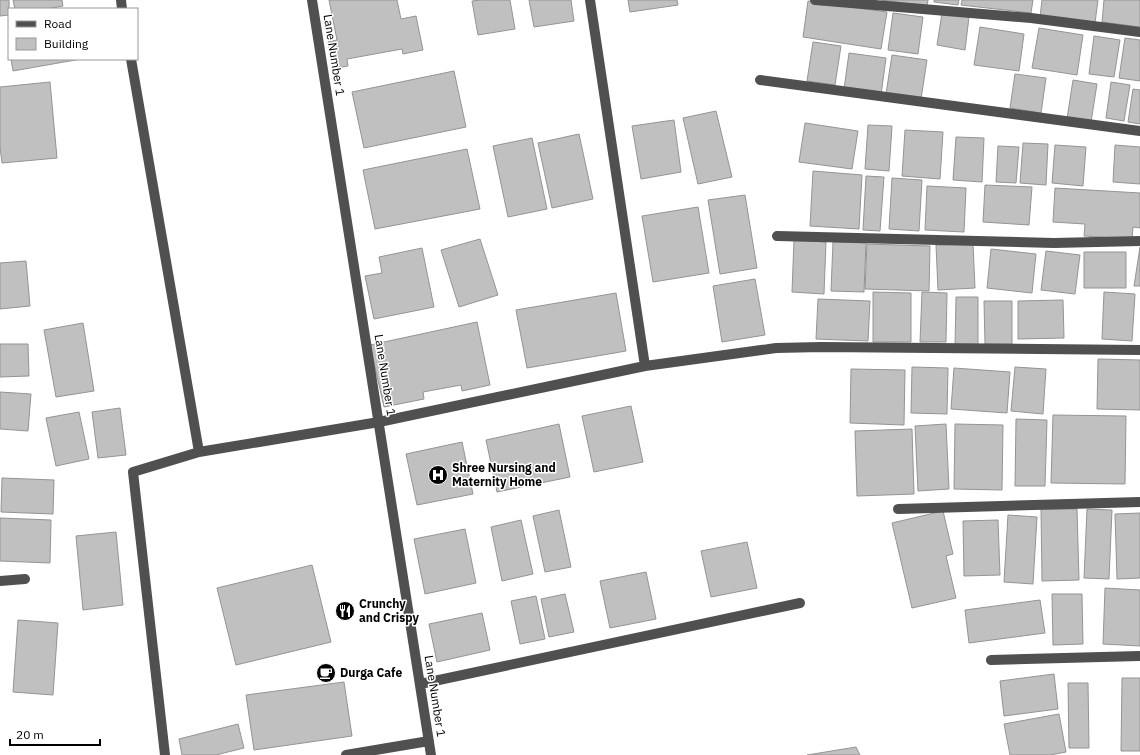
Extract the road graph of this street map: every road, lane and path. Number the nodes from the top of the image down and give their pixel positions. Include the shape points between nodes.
1 (312, 0) edge
2 (590, 0) edge
3 (815, 0) edge
4 (1140, 32) edge
5 (131, 60) edge
6 (760, 80) dead end
7 (1140, 132) edge
8 (777, 236) dead end
9 (1140, 241) edge
10 (1140, 350) edge
11 (645, 366) junction
12 (379, 422) junction
13 (199, 452) junction
14 (1140, 502) edge
15 (898, 509) dead end
16 (25, 579) dead end
17 (0, 581) edge
18 (800, 603) dead end
19 (1140, 656) edge
20 (991, 660) dead end
21 (420, 684) junction
22 (429, 741) junction
23 (165, 755) edge
24 (346, 755) edge
25 (431, 755) edge

1 - 12 street, Lane Number 1
2 - 11 street
3 - 4 street via 1031,18
5 - 13 street
6 - 7 street
8 - 9 street via 1054,243
10 - 11 street via 776,348
11 - 12 street
12 - 13 street
12 - 21 street, Lane Number 1
13 - 23 street via 133,472
14 - 15 street
16 - 17 street
18 - 21 street
19 - 20 street
21 - 22 street, Lane Number 1
22 - 24 street
22 - 25 street, Lane Number 1

